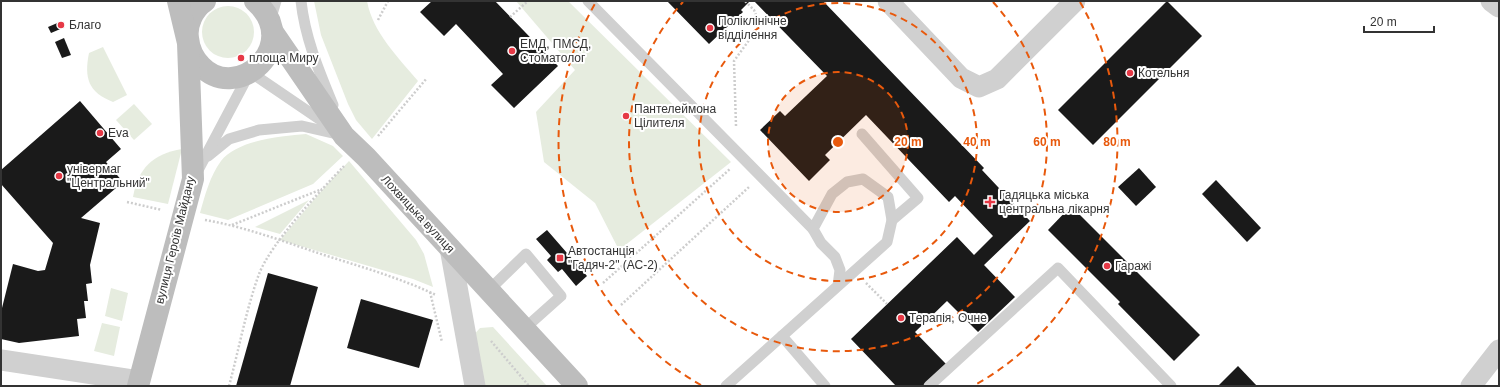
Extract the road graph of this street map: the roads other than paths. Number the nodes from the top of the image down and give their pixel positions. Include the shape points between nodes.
1 (178, 1) edge
2 (205, 1) edge
3 (255, 1) edge
4 (301, 1) edge
5 (588, 1) edge
6 (888, 1) edge
7 (1075, 1) edge
8 (1491, 1) edge
9 (1499, 7) edge
10 (273, 18) edge
11 (188, 43) junction
12 (250, 72) junction
13 (862, 134) dead end
14 (344, 136) junction
15 (193, 179) junction
16 (892, 220) junction
17 (813, 229) junction
18 (450, 248) junction
19 (838, 286) junction
20 (489, 290) junction
21 (524, 329) junction
22 (782, 336) junction
23 (1499, 350) edge
24 (1, 360) edge
25 (139, 383) edge
26 (475, 386) edge
27 (577, 386) edge
28 (726, 386) edge
29 (825, 386) edge
30 (929, 386) edge
31 (1171, 386) edge
32 (1471, 386) edge

1 - 11 street
2 - 11 street via 194,12 189,23
3 - 10 street
4 - 14 lane via 303,20 315,61
5 - 17 lane
6 - 7 street via 961,78 979,87 997,78
8 - 9 street
10 - 12 street via 272,43 268,55
10 - 14 street, Лохвицька вулиця
11 - 12 street via 195,60 215,75 239,77
11 - 15 street, вулиця Героїв Майдану
12 - 14 lane
12 - 15 lane
13 - 16 lane via 918,198
14 - 15 lane via 302,126 259,130 229,139 209,154
14 - 18 street, Лохвицька вулиця via 362,152
15 - 25 street, вулиця Героїв Майдану
16 - 17 lane via 888,197 863,179 847,182 832,194
16 - 19 lane via 887,242
17 - 19 lane via 821,243 835,257 840,270
18 - 20 street, Лохвицька вулиця
18 - 26 street
19 - 22 lane
20 - 21 street, Лохвицька вулиця
20 - 21 lane via 526,254 561,296
21 - 27 street, Лохвицька вулиця
22 - 28 lane
22 - 29 lane
23 - 32 street
24 - 25 street
30 - 31 lane via 1058,268

